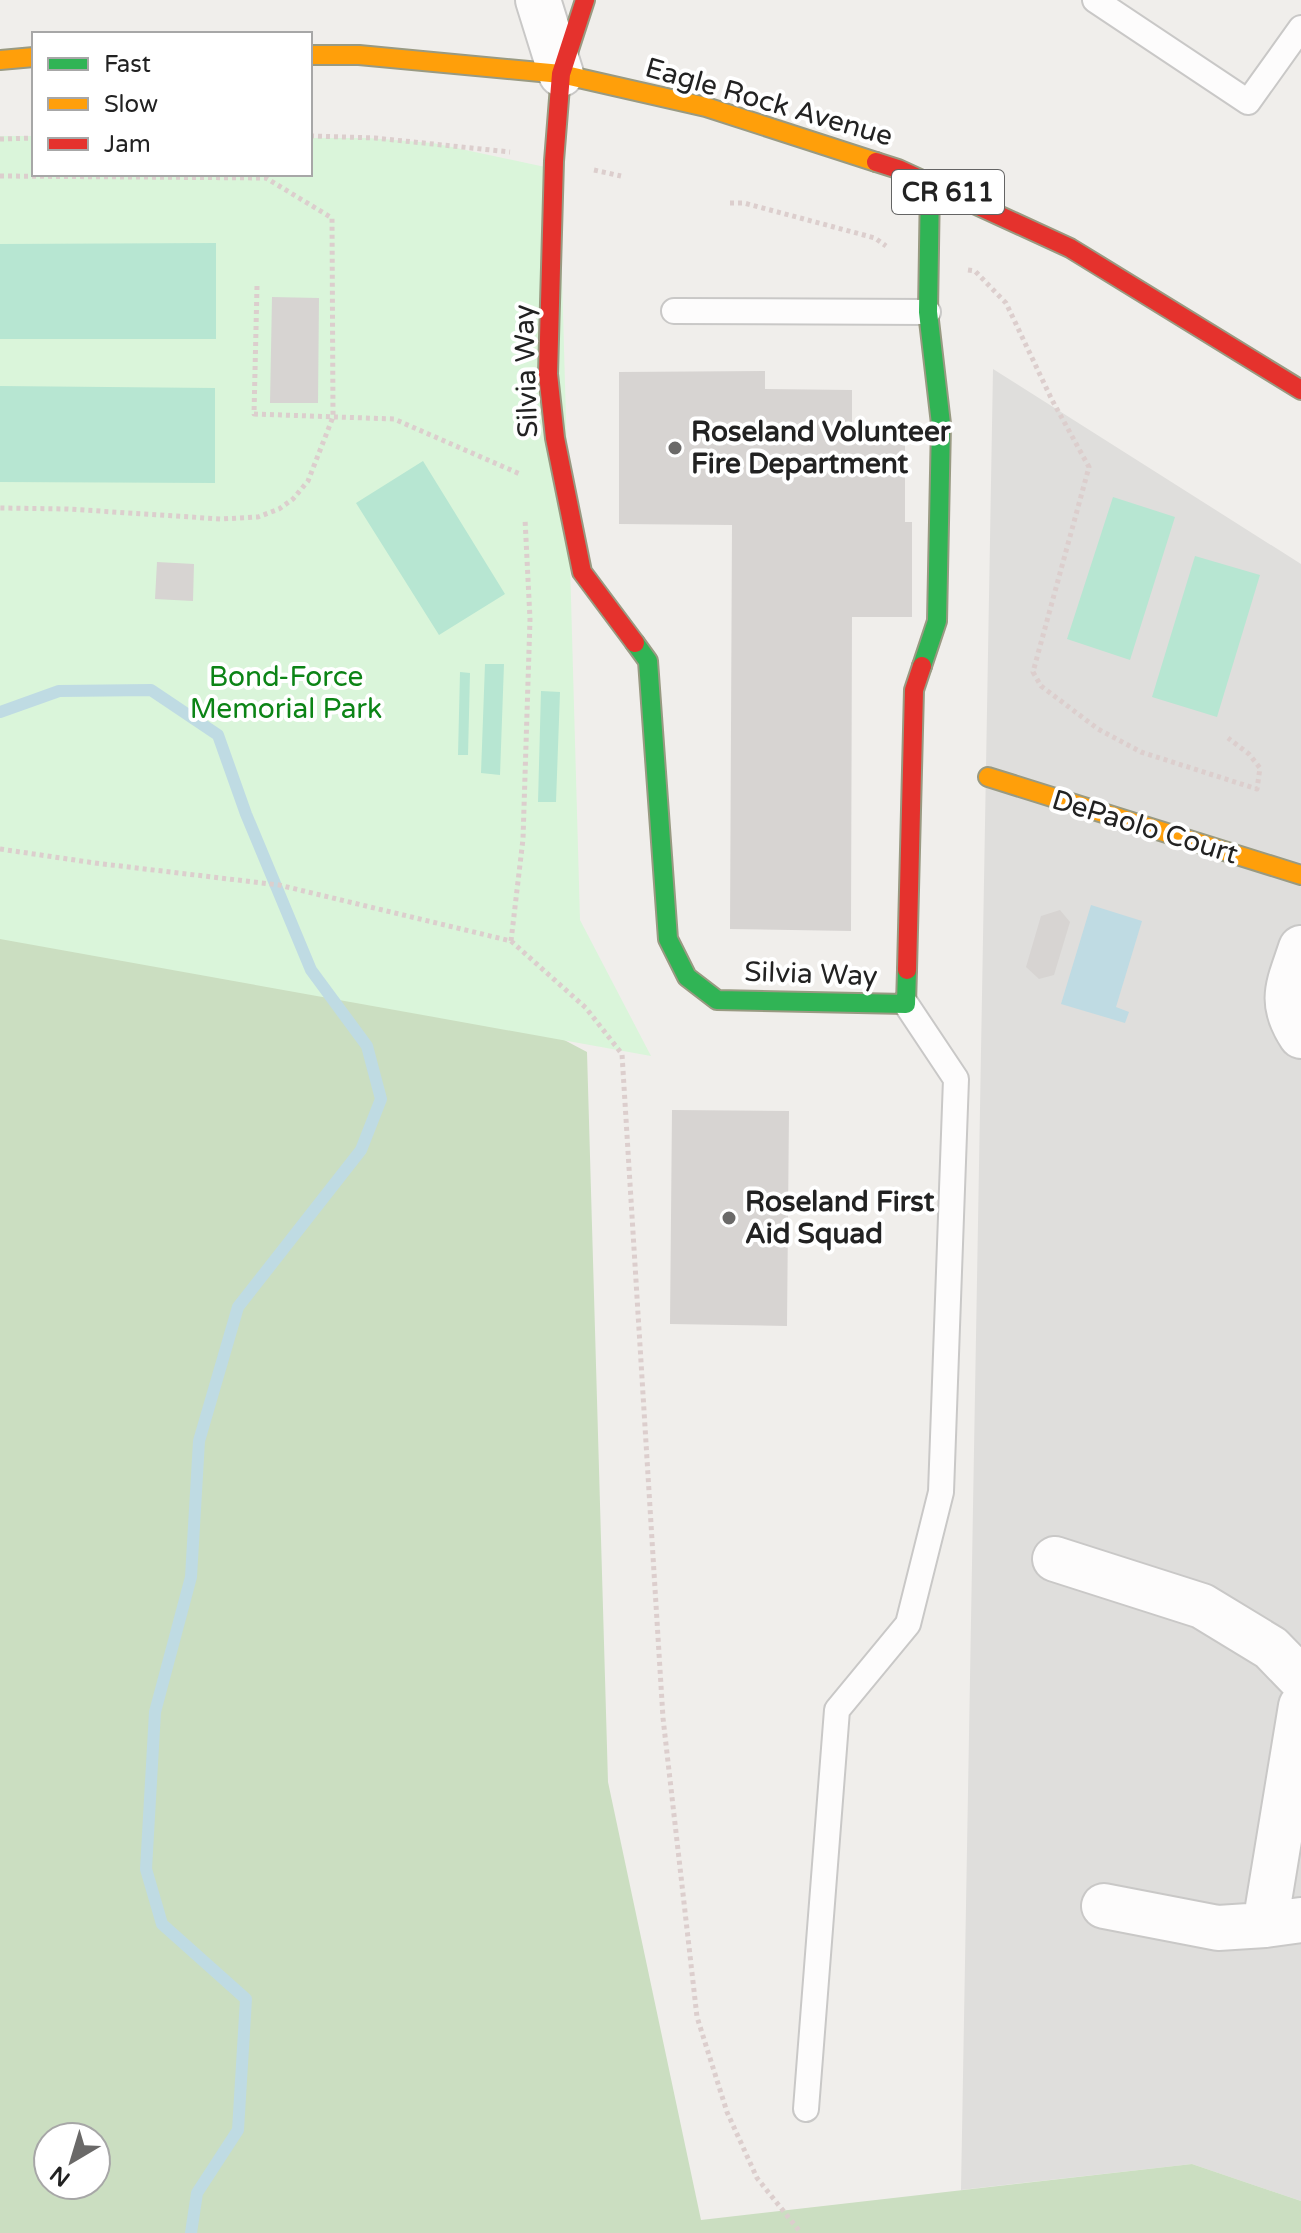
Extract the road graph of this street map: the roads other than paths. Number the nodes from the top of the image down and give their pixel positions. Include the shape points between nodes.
1 (538, 0) edge
2 (585, 0) edge
3 (1095, 0) edge
4 (1301, 28) edge
5 (312, 55) edge
6 (32, 57) edge
7 (0, 60) edge
8 (561, 74) junction
9 (930, 184) junction
10 (674, 311) dead end
11 (928, 312) junction
12 (1301, 390) edge
13 (988, 777) dead end
14 (1301, 875) edge
15 (1301, 948) edge
16 (906, 1004) junction
17 (1301, 1036) edge
18 (1055, 1559) dead end
19 (1301, 1679) edge
20 (1301, 1706) edge
21 (1104, 1906) dead end
22 (1283, 1923) edge
23 (806, 2109) dead end

1 - 8 street
2 - 8 street, Silvia Way
3 - 4 lane via 1248,102
5 - 8 street, Eagle Rock Avenue / CR 611
6 - 7 street
8 - 9 street, Eagle Rock Avenue / CR 611 via 706,107
8 - 16 street, Silvia Way via 548,374 555,438 582,572 648,661 668,939 687,977 717,1000
9 - 11 street, Silvia Way
9 - 12 street, Eagle Rock Avenue / CR 611 via 1070,248
10 - 11 lane
11 - 16 street, Silvia Way via 941,424 937,621 914,690
13 - 14 street, DePaolo Court
15 - 17 street via 1286,991 1289,1018
16 - 23 lane via 956,1079 941,1492 908,1624 837,1710
18 - 19 street via 1202,1606 1271,1648
20 - 22 street
21 - 22 street via 1218,1928

